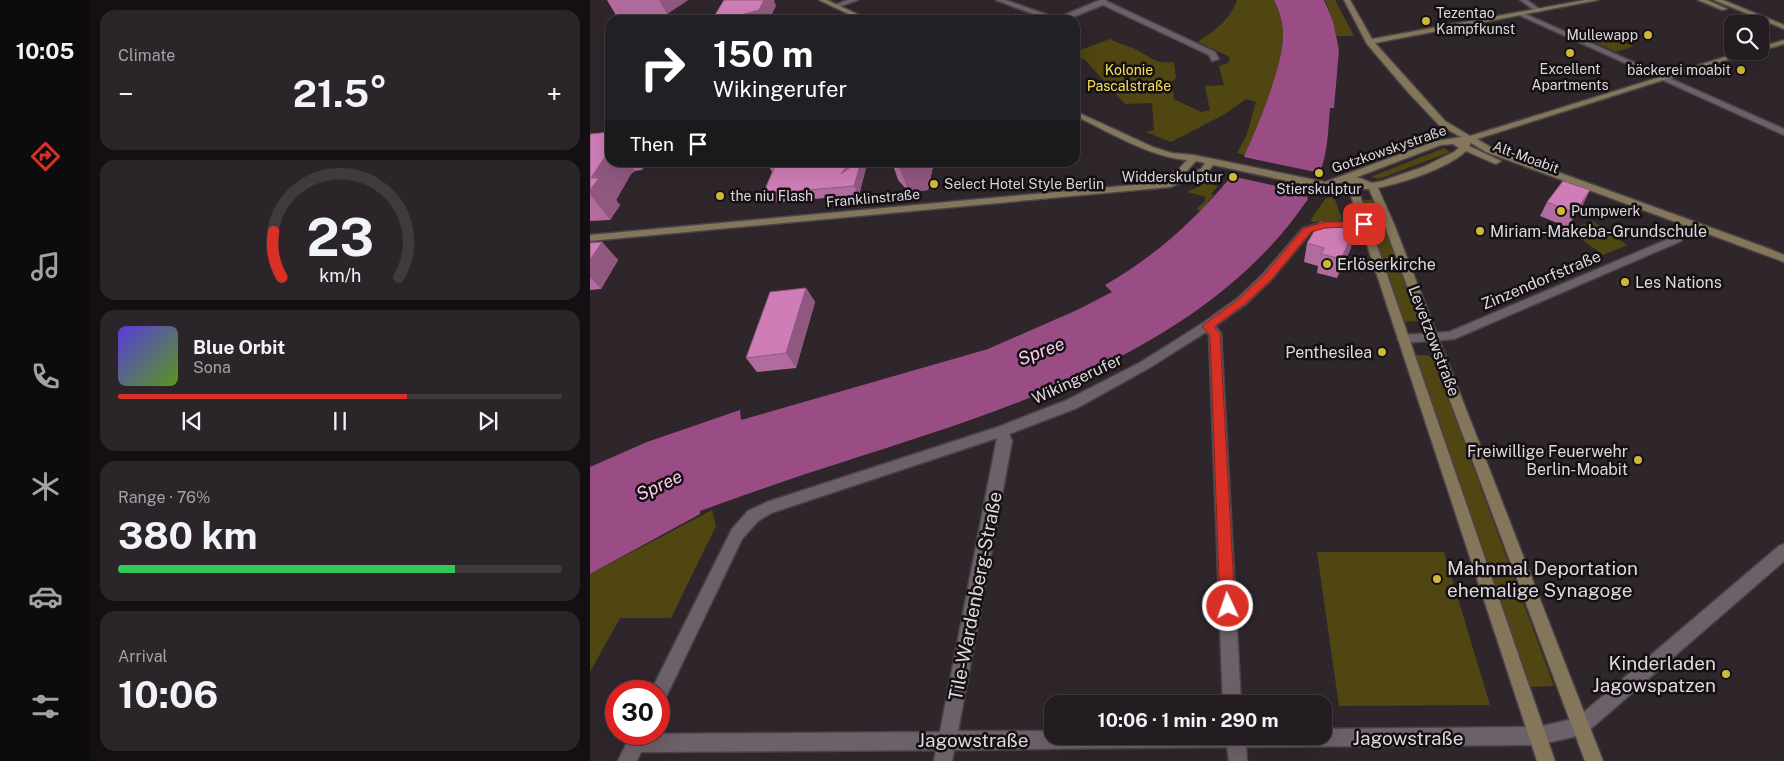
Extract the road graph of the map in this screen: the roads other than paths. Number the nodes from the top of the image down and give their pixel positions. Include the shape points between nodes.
1 (822, 0) edge
2 (855, 0) edge
3 (999, 0) edge
4 (1347, 0) edge
5 (1523, 0) edge
6 (1596, 0) edge
7 (1701, 0) edge
8 (1716, 0) edge
9 (1103, 1) edge
10 (835, 6) junction
11 (1539, 10) junction
12 (1521, 14) junction
13 (856, 15) edge
14 (1041, 15) edge
15 (1071, 15) edge
16 (1738, 15) edge
17 (1784, 27) edge
18 (1769, 28) edge
19 (1784, 34) edge
20 (1370, 42) junction
21 (1784, 42) edge
22 (1769, 46) edge
23 (1215, 59) dead end
24 (1724, 60) edge
25 (1664, 78) junction
26 (1080, 115) edge
27 (1442, 123) junction
28 (1784, 132) edge
29 (1470, 139) junction
30 (1449, 140) junction
31 (1464, 149) junction
32 (1194, 158) junction
33 (1211, 162) junction
34 (1350, 182) junction
35 (1158, 184) junction
36 (1373, 187) junction
37 (1364, 224) junction
38 (1389, 224) junction
39 (1684, 228) junction
40 (590, 238) edge
41 (1784, 260) edge
42 (1207, 326) junction
43 (1433, 338) junction
44 (1403, 339) junction
45 (1002, 431) junction
46 (1784, 551) edge
47 (665, 680) edge
48 (1232, 695) edge
49 (1581, 726) junction
50 (1538, 736) junction
51 (1332, 737) edge
52 (670, 738) edge
53 (1044, 739) edge
54 (948, 740) junction
55 (635, 745) edge
56 (1236, 745) edge
57 (627, 761) edge
58 (943, 761) edge
59 (1238, 761) edge
60 (1546, 761) edge
61 (1594, 761) edge

1 - 10 main road
2 - 10 street
3 - 14 street
4 - 20 main road, Alt-Moabit
5 - 11 street
6 - 11 main road
7 - 16 main road
8 - 17 main road
9 - 15 street
9 - 23 street via 1212,54
10 - 13 main road
11 - 12 main road
12 - 20 main road
12 - 25 street
18 - 19 main road
20 - 27 main road, Alt-Moabit
21 - 22 main road
24 - 25 main road, Gotzkowskystraße
25 - 28 street
25 - 29 main road, Gotzkowskystraße
26 - 32 main road, Gotzkowskystraße via 1150,149 1171,156
27 - 29 main road, Alt-Moabit
27 - 30 main road, Alt-Moabit via 1441,128
29 - 30 main road, Gotzkowskystraße
29 - 31 main road, Gotzkowskystraße
29 - 41 main road, Alt-Moabit via 1489,150
30 - 31 main road, Alt-Moabit
30 - 34 main road, Gotzkowskystraße
31 - 36 main road, Gotzkowskystraße
31 - 39 main road, Alt-Moabit
32 - 33 main road, Gotzkowskystraße
32 - 35 main road, Franklinstraße via 1182,171
33 - 34 main road, Gotzkowskystraße via 1321,185
33 - 35 main road, Franklinstraße via 1204,171 1192,176 1170,184
34 - 36 main road, Gotzkowskystraße
34 - 37 main road, Levetzowstraße
35 - 40 main road, Franklinstraße
36 - 38 main road, Levetzowstraße
37 - 38 main road
37 - 42 street, Wikingerufer via 1325,225 1308,230 1268,277
37 - 44 main road, Levetzowstraße
38 - 43 main road, Levetzowstraße
39 - 41 main road, Alt-Moabit
39 - 43 street, Zinzendorfstraße via 1677,239 1450,336
42 - 45 street, Wikingerufer via 1072,404
42 - 48 street via 1215,333
43 - 44 street, Zinzendorfstraße
43 - 49 main road, Levetzowstraße
44 - 50 main road, Levetzowstraße
45 - 47 street, Wikingerufer via 767,508 753,516 736,534
45 - 54 street, Tile-Wardenberg-Straße via 1005,441
46 - 49 street, Jagowstraße
49 - 50 street, Jagowstraße
49 - 61 main road, Levetzowstraße
50 - 51 street, Jagowstraße
50 - 60 main road, Levetzowstraße
52 - 54 street, Jagowstraße
53 - 54 street, Jagowstraße
54 - 58 street, Tile-Wardenberg-Straße
55 - 57 street
56 - 59 street

